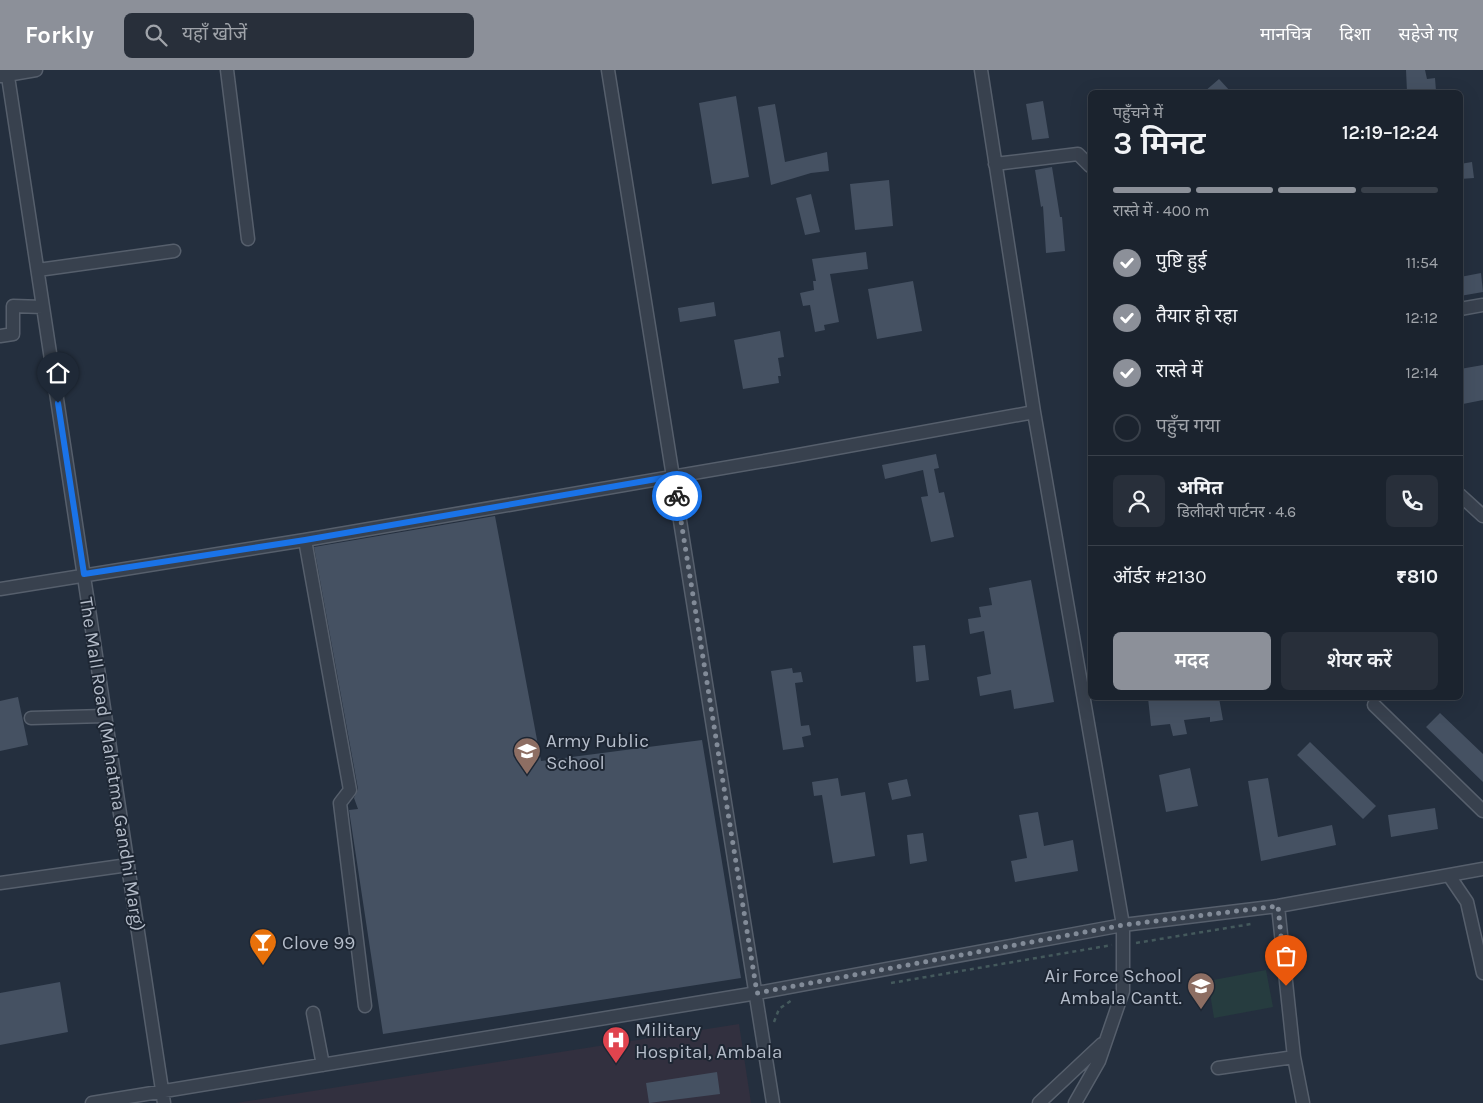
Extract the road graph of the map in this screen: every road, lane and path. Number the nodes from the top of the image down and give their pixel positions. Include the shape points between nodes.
1 (36, 70) edge
2 (227, 70) edge
3 (608, 70) edge
4 (981, 70) edge
5 (5, 73) edge
6 (996, 164) junction
7 (1088, 164) edge
8 (248, 238) dead end
9 (174, 251) dead end
10 (38, 270) junction
11 (1483, 305) edge
12 (43, 307) junction
13 (1463, 308) edge
14 (0, 336) edge
15 (1034, 412) junction
16 (674, 476) junction
17 (1463, 498) edge
18 (1483, 516) edge
19 (305, 540) junction
20 (84, 574) junction
21 (0, 589) edge
22 (1374, 705) dead end
23 (105, 716) junction
24 (31, 718) dead end
25 (1483, 811) edge
26 (128, 865) junction
27 (1483, 870) edge
28 (1450, 877) junction
29 (0, 883) edge
30 (1278, 906) junction
31 (1251, 924) dead end
32 (1123, 925) junction
33 (1136, 943) dead end
34 (1112, 945) dead end
35 (1483, 973) edge
36 (886, 984) dead end
37 (757, 993) junction
38 (797, 998) dead end
39 (365, 1006) dead end
40 (313, 1013) dead end
41 (774, 1031) dead end
42 (1107, 1038) junction
43 (1294, 1057) junction
44 (324, 1065) junction
45 (1218, 1068) dead end
46 (163, 1097) edge
47 (92, 1103) edge
48 (773, 1103) edge
49 (1039, 1103) edge
50 (1076, 1103) edge
51 (1302, 1103) edge

1 - 5 street
2 - 8 street
3 - 16 street
4 - 6 street
5 - 10 street, The Mall Road (Mahatma Gandhi Marg)
6 - 7 street via 1078,154
6 - 15 street
9 - 10 street
10 - 12 street, The Mall Road (Mahatma Gandhi Marg)
11 - 13 street
12 - 14 street via 13,306 13,334
12 - 20 street, The Mall Road (Mahatma Gandhi Marg)
15 - 16 street
15 - 32 street
16 - 19 street
16 - 37 street
17 - 18 street
19 - 20 street
19 - 39 street via 350,790 340,803
20 - 21 street
20 - 23 street, The Mall Road (Mahatma Gandhi Marg)
22 - 25 street
23 - 24 street
23 - 26 street, The Mall Road (Mahatma Gandhi Marg)
26 - 29 street
26 - 46 street, The Mall Road (Mahatma Gandhi Marg)
27 - 28 street
28 - 30 street
28 - 35 street via 1467,902
30 - 32 street
30 - 43 street
31 - 33 path
32 - 37 street
32 - 42 street via 1123,991
34 - 36 path
37 - 44 street
37 - 48 street
38 - 41 path via 779,1009
40 - 44 street
42 - 49 street
42 - 50 street via 1099,1061
43 - 45 street
43 - 51 street
44 - 46 street
46 - 47 street

